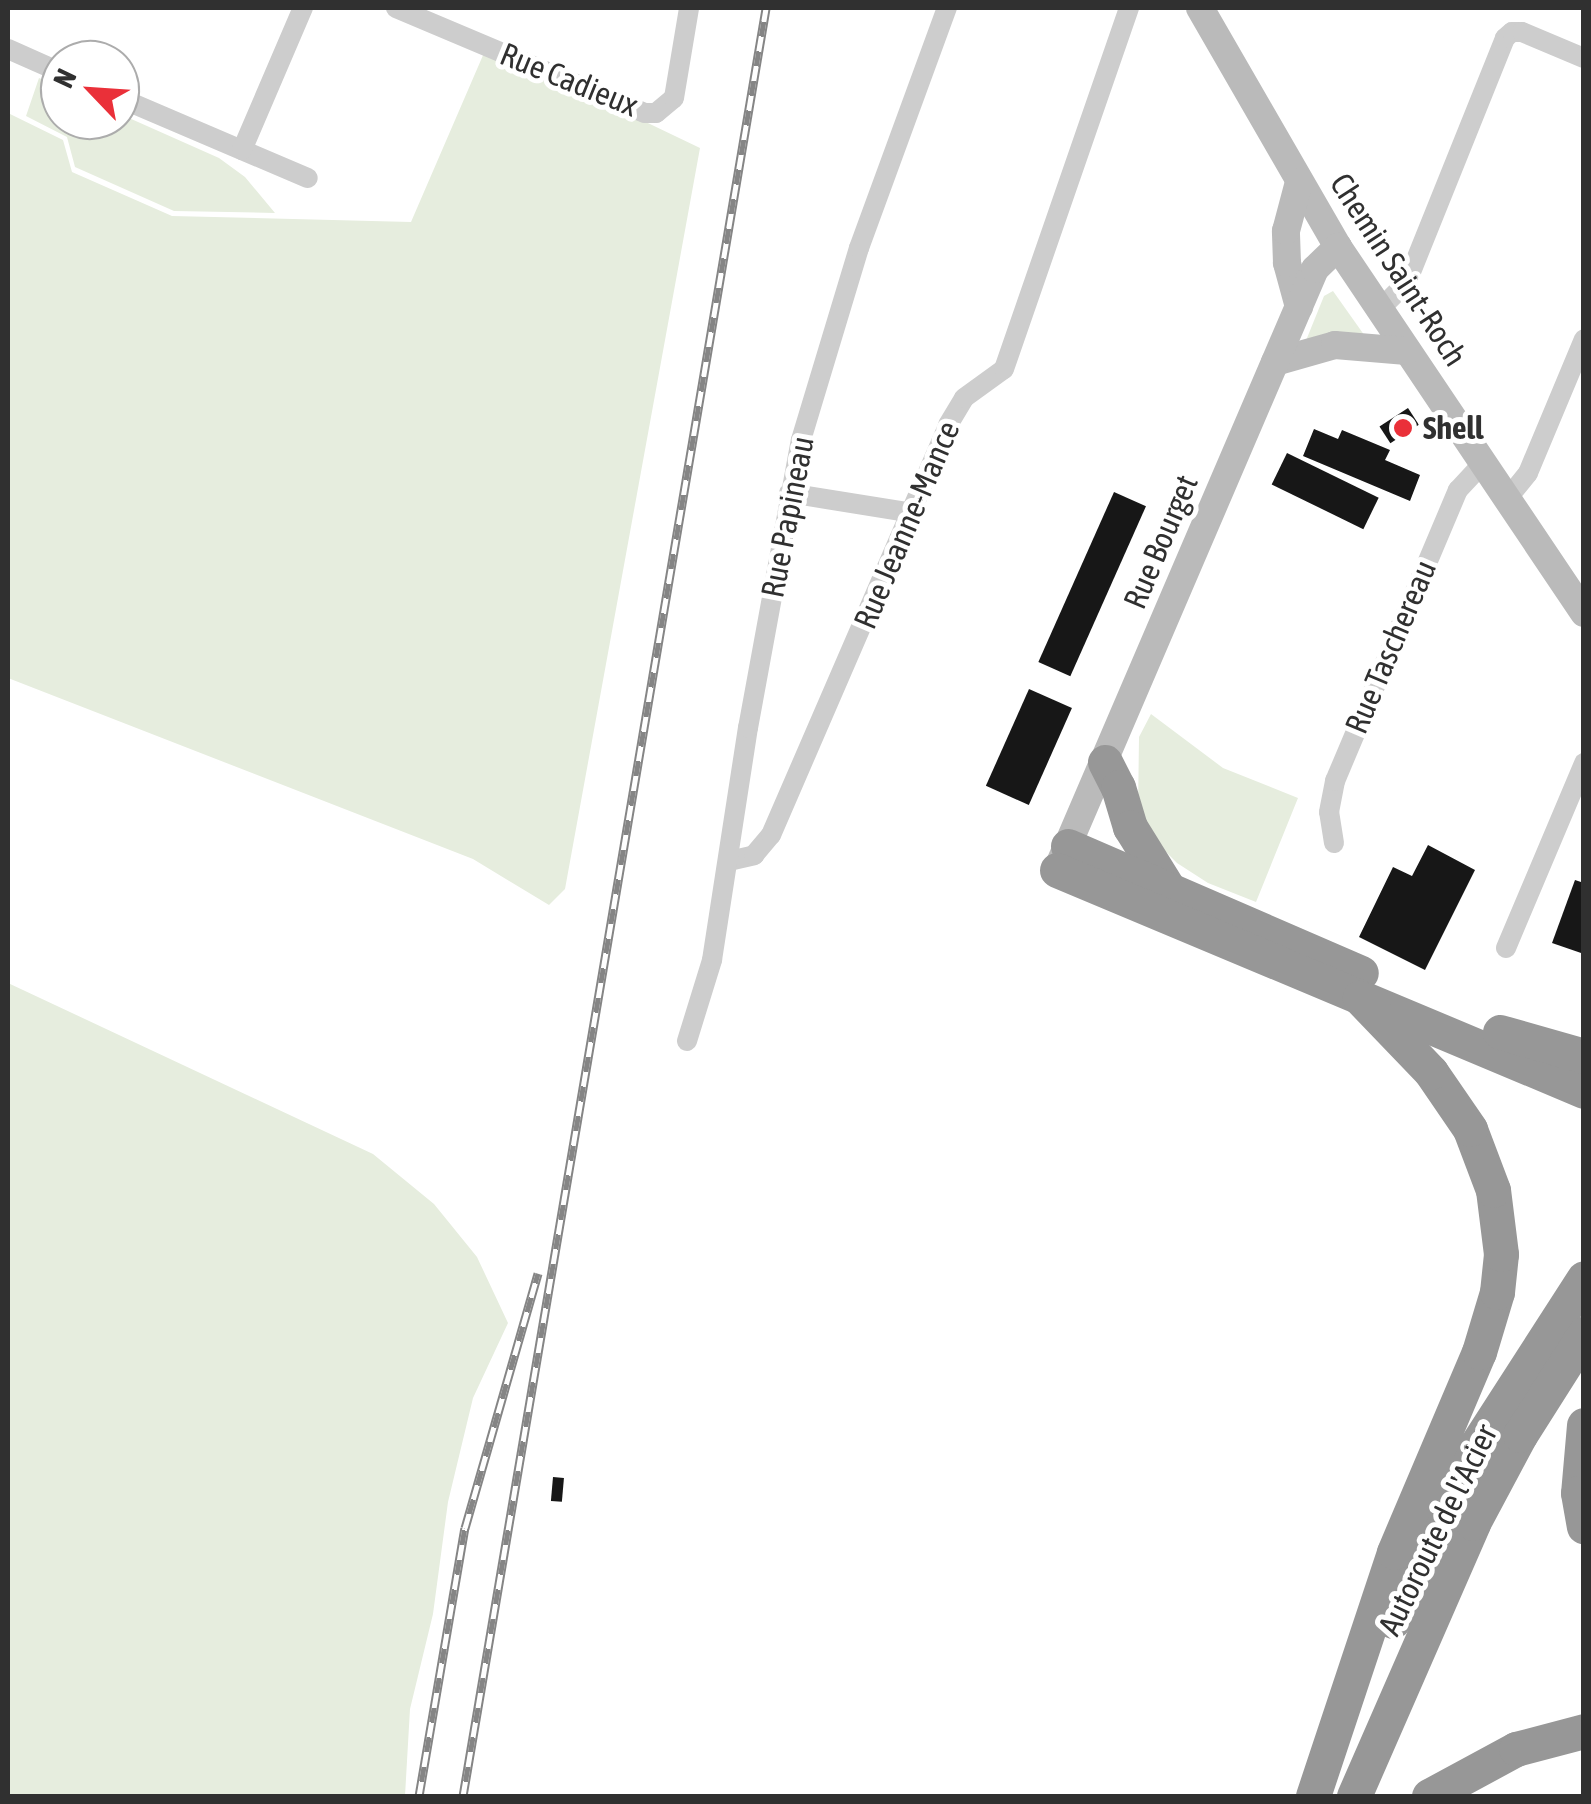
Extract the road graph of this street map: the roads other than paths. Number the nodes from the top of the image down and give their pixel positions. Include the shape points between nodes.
1 (304, 8) edge
2 (396, 8) edge
3 (947, 8) edge
4 (1129, 8) edge
5 (1200, 8) edge
6 (687, 18) edge
7 (8, 49) edge
8 (1584, 58) edge
9 (40, 63) edge
10 (140, 107) edge
11 (242, 150) junction
12 (308, 178) dead end
13 (1299, 182) junction
14 (1338, 247) junction
15 (1299, 307) junction
16 (1380, 309) junction
17 (1584, 340) edge
18 (1406, 351) junction
19 (1276, 362) junction
20 (1483, 463) junction
21 (790, 494) junction
22 (1507, 499) junction
23 (912, 514) junction
24 (1584, 613) edge
25 (1104, 762) junction
26 (1584, 763) edge
27 (1334, 843) dead end
28 (1062, 858) junction
29 (729, 861) junction
30 (1168, 888) junction
31 (1506, 948) dead end
32 (1360, 998) junction
33 (687, 1041) dead end
34 (1584, 1056) edge
35 (1584, 1090) edge
36 (1584, 1278) edge
37 (1584, 1334) edge
38 (1584, 1425) edge
39 (1584, 1526) edge
40 (1584, 1731) edge
41 (1315, 1796) edge
42 (1354, 1796) edge
43 (1429, 1796) edge

1 - 11 street
2 - 6 street, Rue Cadieux via 645,113 656,113 674,98
3 - 21 street, Rue Papineau via 832,331
4 - 23 street, Rue Jeanne-Mance via 1011,354 1004,369 956,409
5 - 13 main road, Chemin Saint-Roch
7 - 9 street
8 - 16 street via 1512,32 1502,44 1407,282
10 - 11 street
11 - 12 street
13 - 14 main road, Chemin Saint-Roch
13 - 15 main road via 1286,231
14 - 15 main road, Rue Bourget via 1318,265
14 - 16 main road, Chemin Saint-Roch
15 - 19 main road, Rue Bourget
16 - 18 main road, Chemin Saint-Roch
17 - 22 street via 1528,473
18 - 19 main road via 1335,346
18 - 20 main road, Chemin Saint-Roch
19 - 25 main road, Rue Bourget
20 - 22 main road, Chemin Saint-Roch
20 - 27 street, Rue Taschereau via 1458,490 1335,781 1329,812
21 - 23 street
21 - 29 street, Rue Papineau
22 - 24 main road, Chemin Saint-Roch
23 - 29 street, Rue Jeanne-Mance via 771,835 754,856
25 - 28 main road, Rue Bourget
25 - 30 highway via 1136,838
26 - 31 street
28 - 30 highway
28 - 32 highway
29 - 33 street, Rue Papineau via 712,960
30 - 34 highway via 1491,1029
32 - 35 highway
32 - 41 highway via 1415,1053 1470,1129 1493,1190 1501,1254 1479,1352 1394,1552
36 - 41 highway, Autoroute de l'Acier via 1500,1403 1450,1494
37 - 42 highway, Autoroute de l'Acier via 1473,1523
38 - 39 highway via 1578,1493
40 - 43 highway via 1516,1749

